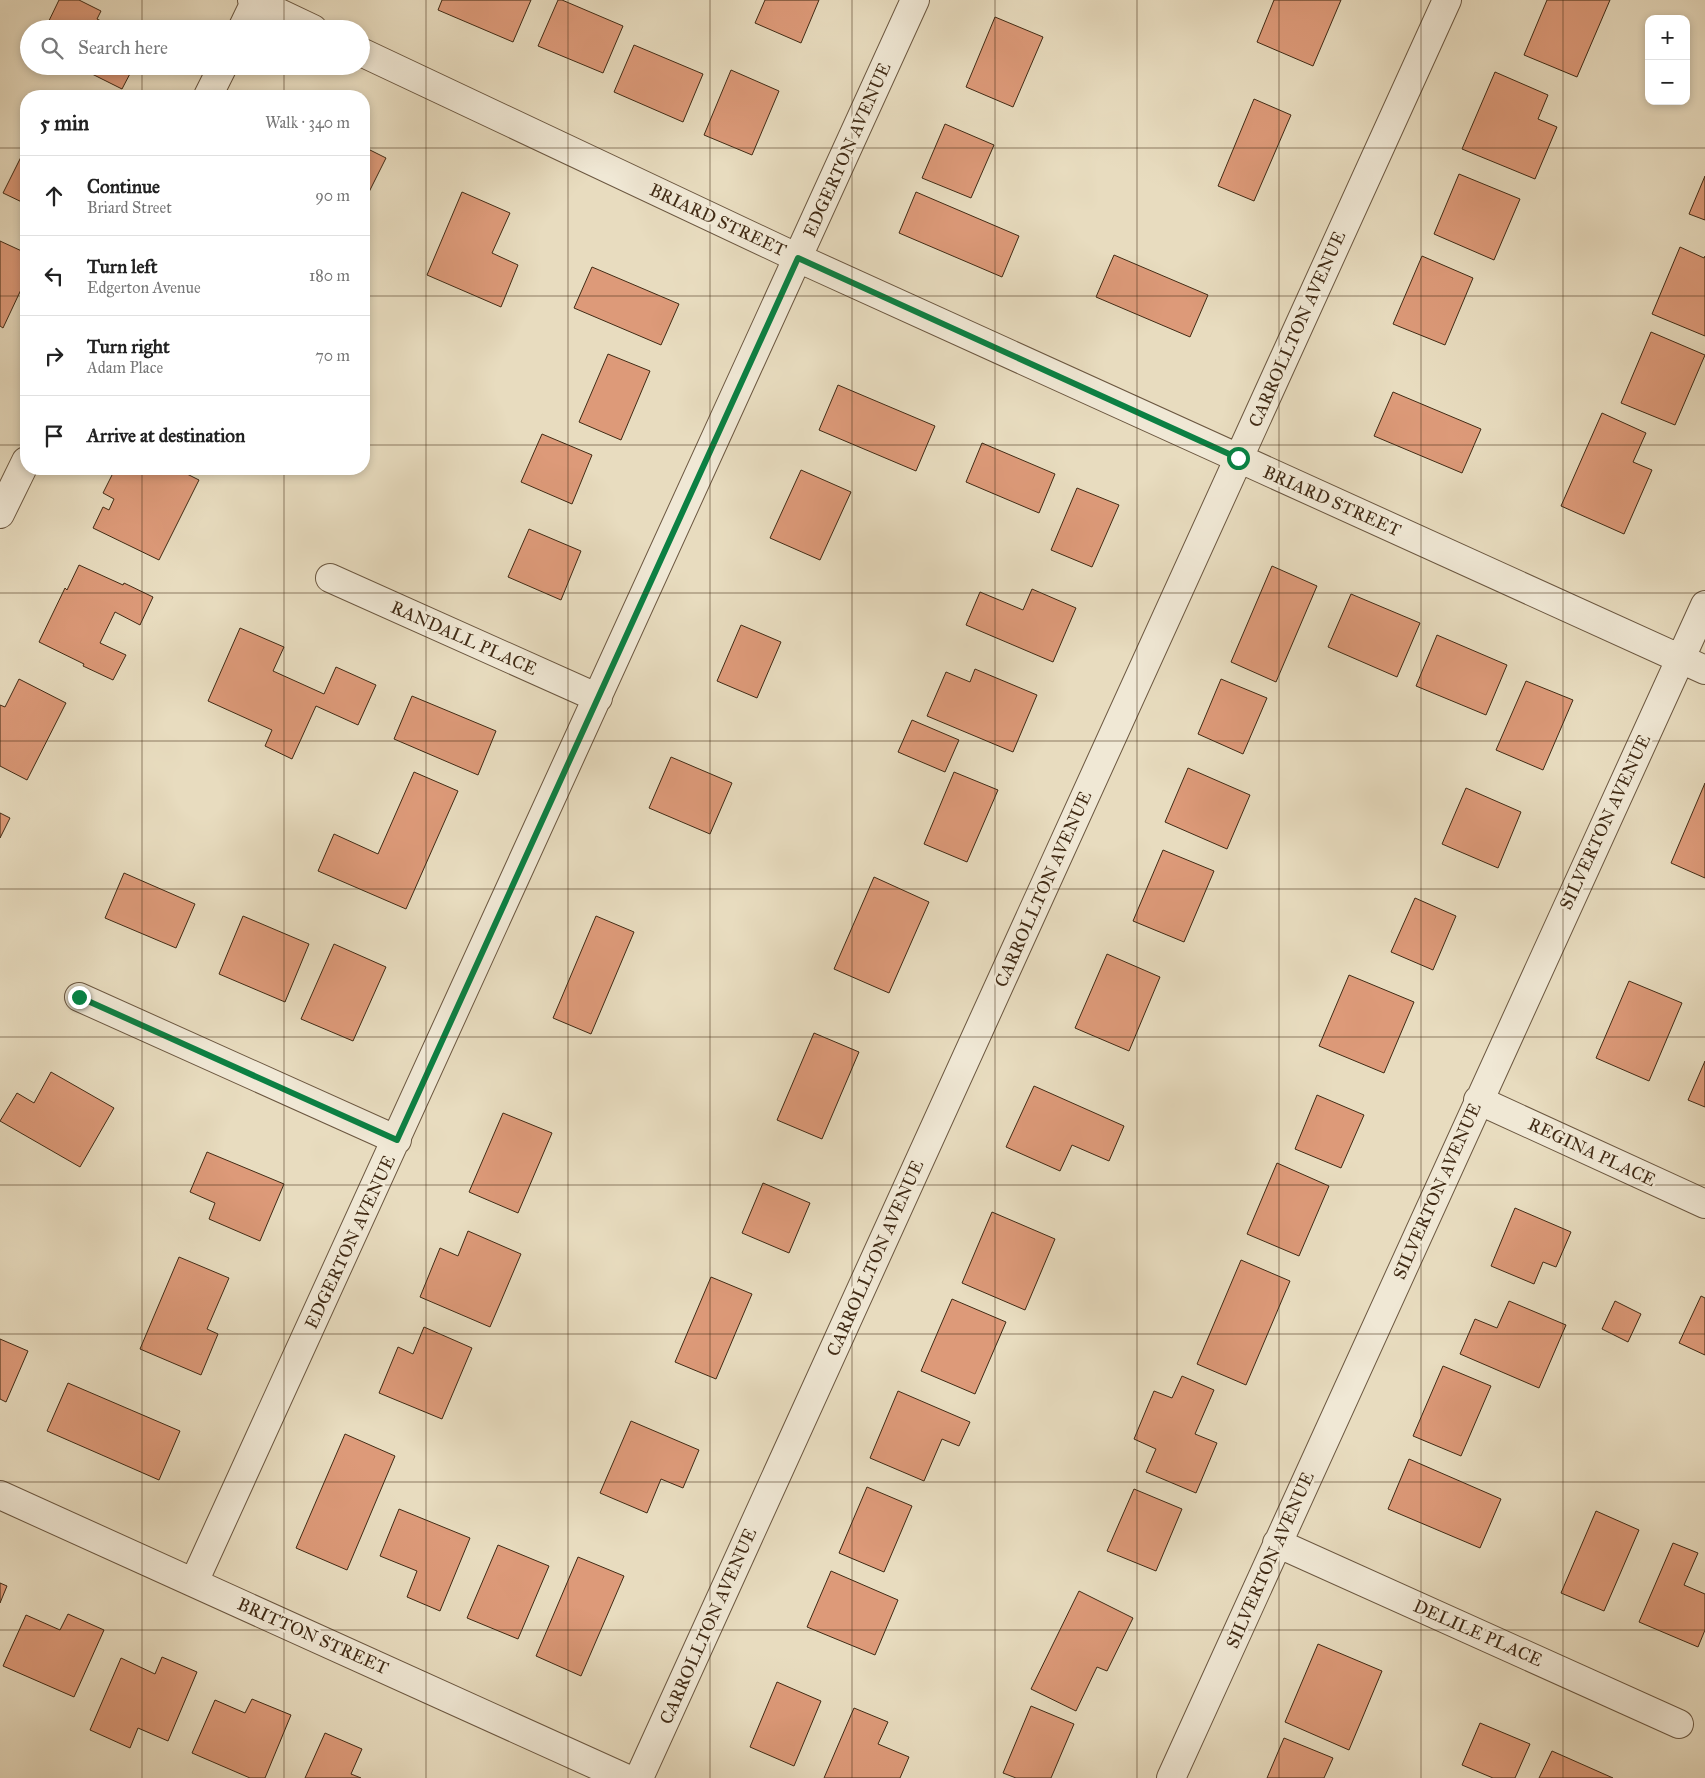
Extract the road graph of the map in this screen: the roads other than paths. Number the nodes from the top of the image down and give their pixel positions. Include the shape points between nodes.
1 (915, 0) edge
2 (1447, 0) edge
3 (255, 1) edge
4 (246, 20) edge
5 (294, 20) edge
6 (370, 56) edge
7 (218, 75) edge
8 (211, 90) edge
9 (798, 258) junction
10 (1238, 458) junction
11 (20, 473) edge
12 (0, 514) edge
13 (330, 578) dead end
14 (1705, 604) edge
15 (1680, 659) junction
16 (1705, 670) edge
17 (598, 698) junction
18 (79, 997) dead end
19 (1478, 1100) junction
20 (397, 1140) junction
21 (1705, 1204) edge
22 (0, 1495) edge
23 (1277, 1543) junction
24 (194, 1582) junction
25 (1679, 1724) dead end
26 (625, 1778) edge
27 (639, 1778) edge
28 (1171, 1778) edge

1 - 9 street, EDGERTON AVENUE
2 - 10 street, CARROLLTON AVENUE
3 - 4 street
3 - 5 street
6 - 9 street, BRIARD STREET
7 - 8 street
9 - 10 street, BRIARD STREET
9 - 17 street, EDGERTON AVENUE
10 - 15 street, BRIARD STREET
10 - 27 street, CARROLLTON AVENUE
11 - 12 street
13 - 17 street, RANDALL PLACE
14 - 15 street, SILVERTON AVENUE
15 - 16 street, BRIARD STREET
15 - 19 street, SILVERTON AVENUE
17 - 20 street, EDGERTON AVENUE
18 - 20 street
19 - 21 street, REGINA PLACE
19 - 23 street, SILVERTON AVENUE
20 - 24 street, EDGERTON AVENUE
22 - 24 street, BRITTON STREET
23 - 25 street, DELILE PLACE
23 - 28 street, SILVERTON AVENUE
24 - 26 street, BRITTON STREET

